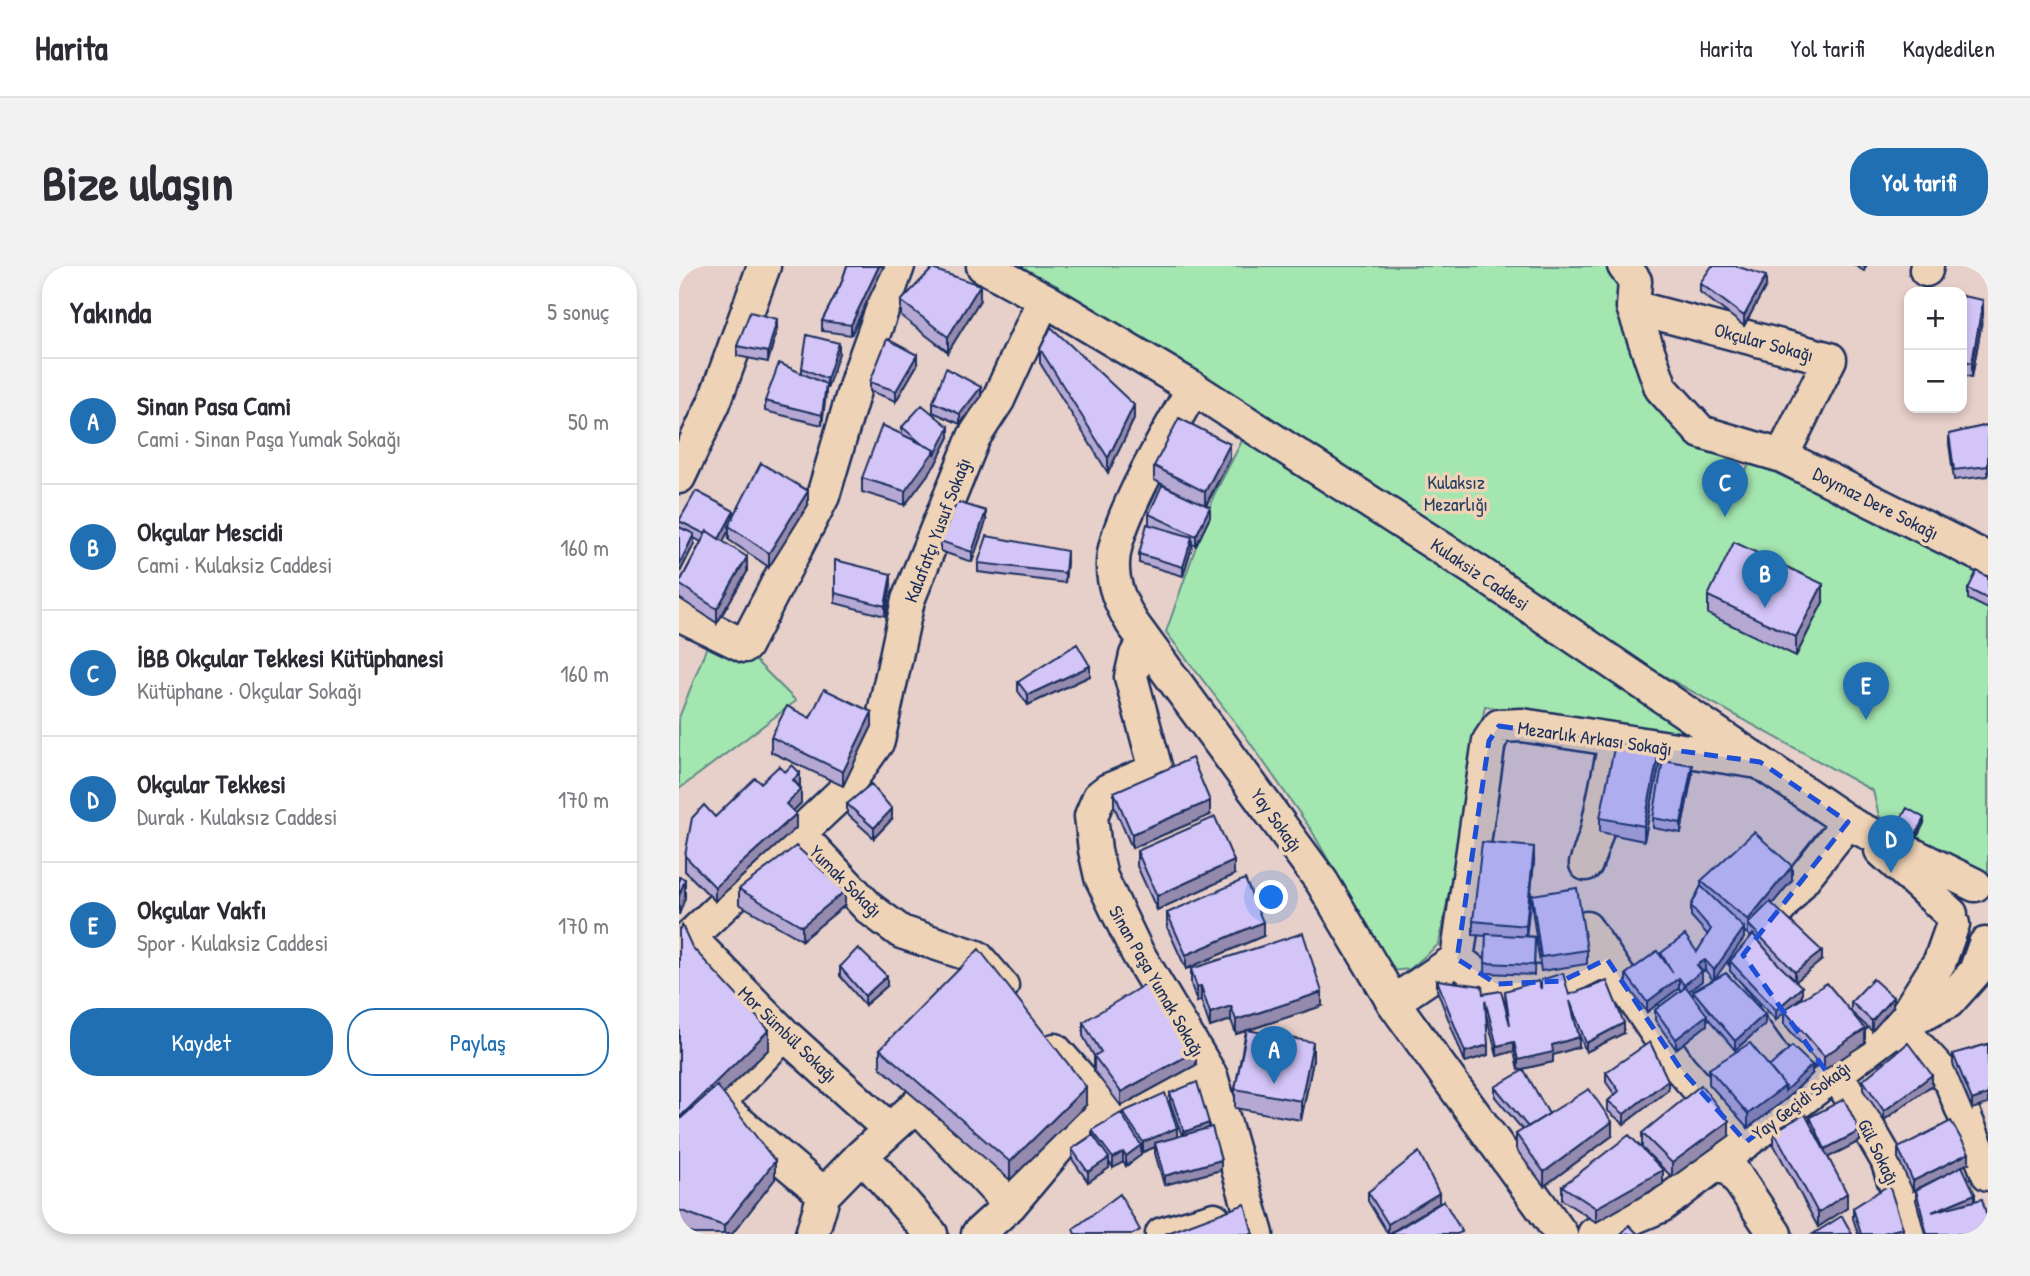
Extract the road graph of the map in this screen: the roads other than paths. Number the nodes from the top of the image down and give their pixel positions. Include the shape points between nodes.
1 (764, 266) edge
2 (898, 266) edge
3 (982, 266) edge
4 (1624, 266) edge
5 (1044, 299) junction
6 (1633, 307) junction
7 (1193, 388) junction
8 (1782, 456) junction
9 (679, 477) edge
10 (1979, 555) edge
11 (679, 614) edge
12 (1146, 642) junction
13 (1615, 741) junction
14 (1760, 762) junction
15 (1851, 824) junction
16 (799, 834) junction
17 (1586, 864) dead end
18 (1982, 886) edge
19 (1952, 919) junction
20 (1586, 928) edge
21 (684, 942) edge
22 (1986, 943) edge
23 (1457, 959) junction
24 (1607, 959) junction
25 (1394, 1002) junction
26 (1899, 1026) junction
27 (784, 1034) junction
28 (1211, 1076) junction
29 (1834, 1076) junction
30 (1110, 1112) junction
31 (889, 1129) junction
32 (1735, 1150) junction
33 (862, 1155) junction
34 (1988, 1174) edge
35 (824, 1194) junction
36 (1010, 1205) junction
37 (1254, 1221) edge
38 (1635, 1227) edge
39 (812, 1234) edge
40 (931, 1234) edge
41 (978, 1234) edge
42 (1162, 1234) edge
43 (1561, 1234) edge
44 (1594, 1234) edge
45 (1775, 1234) edge
46 (1912, 1234) edge

1 - 9 street via 714,403
2 - 11 street via 858,377 823,496 745,646
3 - 5 street, Kulaksiz Caddesi
4 - 6 street, Doymaz Dere Sokağı via 1635,281
5 - 7 street, Kulaksiz Caddesi
5 - 16 street, Kalafatçı Yusuf Sokağı via 998,400 974,437 912,590 879,741 841,794
6 - 8 street, Doymaz Dere Sokağı via 1661,388 1700,432
6 - 8 street, Okçular Sokağı via 1830,359
7 - 12 street, Yay Sokağı via 1120,527 1115,546 1115,583 1121,603
7 - 14 street, Kulaksiz Caddesi via 1480,573
8 - 10 street, Doymaz Dere Sokağı
12 - 25 street, Yay Sokağı via 1322,881
12 - 28 street, Sinan Paşa Yumak Sokağı via 1136,655 1131,677 1156,770 1099,797 1091,816 1095,850 1101,877 1137,952
13 - 14 street, Mezarlık Arkası Sokağı
13 - 17 street
13 - 23 street, Mezarlık Arkası Sokağı via 1522,725 1499,726 1489,741
14 - 15 street, Kulaksiz Caddesi
15 - 18 street, Kulaksiz Caddesi
15 - 19 street
15 - 29 street, Gül Sokağı via 1743,955
16 - 21 street, Kalafatçı Yusuf Sokağı
16 - 30 street, Yumak Sokağı via 870,909 901,932 977,957
18 - 19 street via 1958,896
19 - 22 street via 1966,940
19 - 26 street via 1940,961
20 - 24 street
21 - 27 street, Mor Sümbül Sokağı
22 - 26 street, Yay Geçidi Sokağı via 1975,972 1948,1002
23 - 24 street via 1497,984 1562,981
23 - 25 street
24 - 32 street
25 - 43 street, Yay Sokağı
26 - 29 street, Yay Geçidi Sokağı
26 - 34 street via 1951,1082
27 - 31 street, Mor Sümbül Sokağı
27 - 35 street via 717,1104
28 - 30 street
28 - 37 street, Sinan Paşa Yumak Sokağı
29 - 32 street, Yay Geçidi Sokağı
29 - 46 street, Gül Sokağı via 1887,1160
30 - 36 street via 1062,1143
31 - 33 street
31 - 36 street via 917,1105
32 - 38 street, Yay Geçidi Sokağı
32 - 45 street
33 - 35 street
33 - 40 street
35 - 39 street
36 - 41 street
37 - 42 street
38 - 44 street, Yay Geçidi Sokağı

